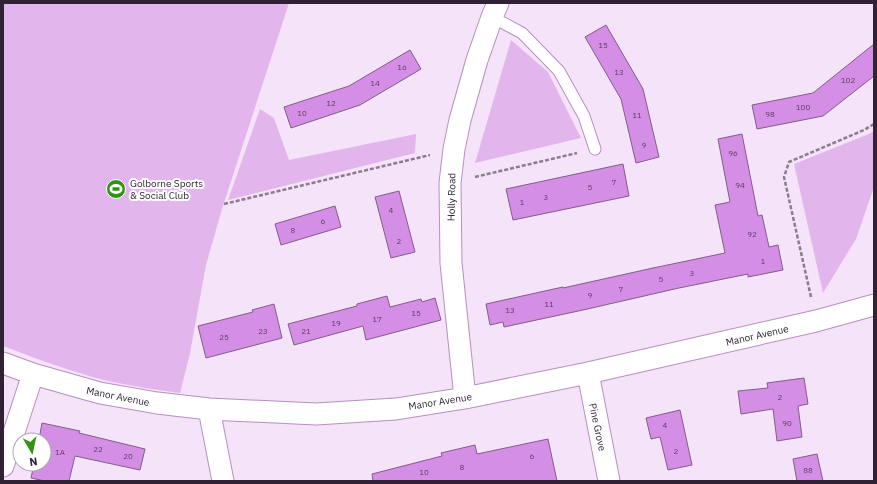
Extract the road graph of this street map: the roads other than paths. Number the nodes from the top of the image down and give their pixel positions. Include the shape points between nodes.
1 (495, 10) edge
2 (595, 149) road end
3 (874, 305) edge
4 (3, 363) edge
5 (588, 373) junction
6 (33, 374) junction
7 (465, 398) junction
8 (209, 409) junction
9 (3, 466) edge
10 (223, 481) edge
11 (610, 481) edge

1 - 2 lane via 559,71 584,116
1 - 7 street, Holly Road via 467,93 454,149 450,183 450,263
3 - 5 street, Manor Avenue via 816,321
4 - 6 street, Manor Avenue
5 - 7 street, Manor Avenue
5 - 11 street, Pine Grove
6 - 8 street, Manor Avenue via 100,394
6 - 9 street
7 - 8 street, Manor Avenue via 396,409 316,414
8 - 10 street

